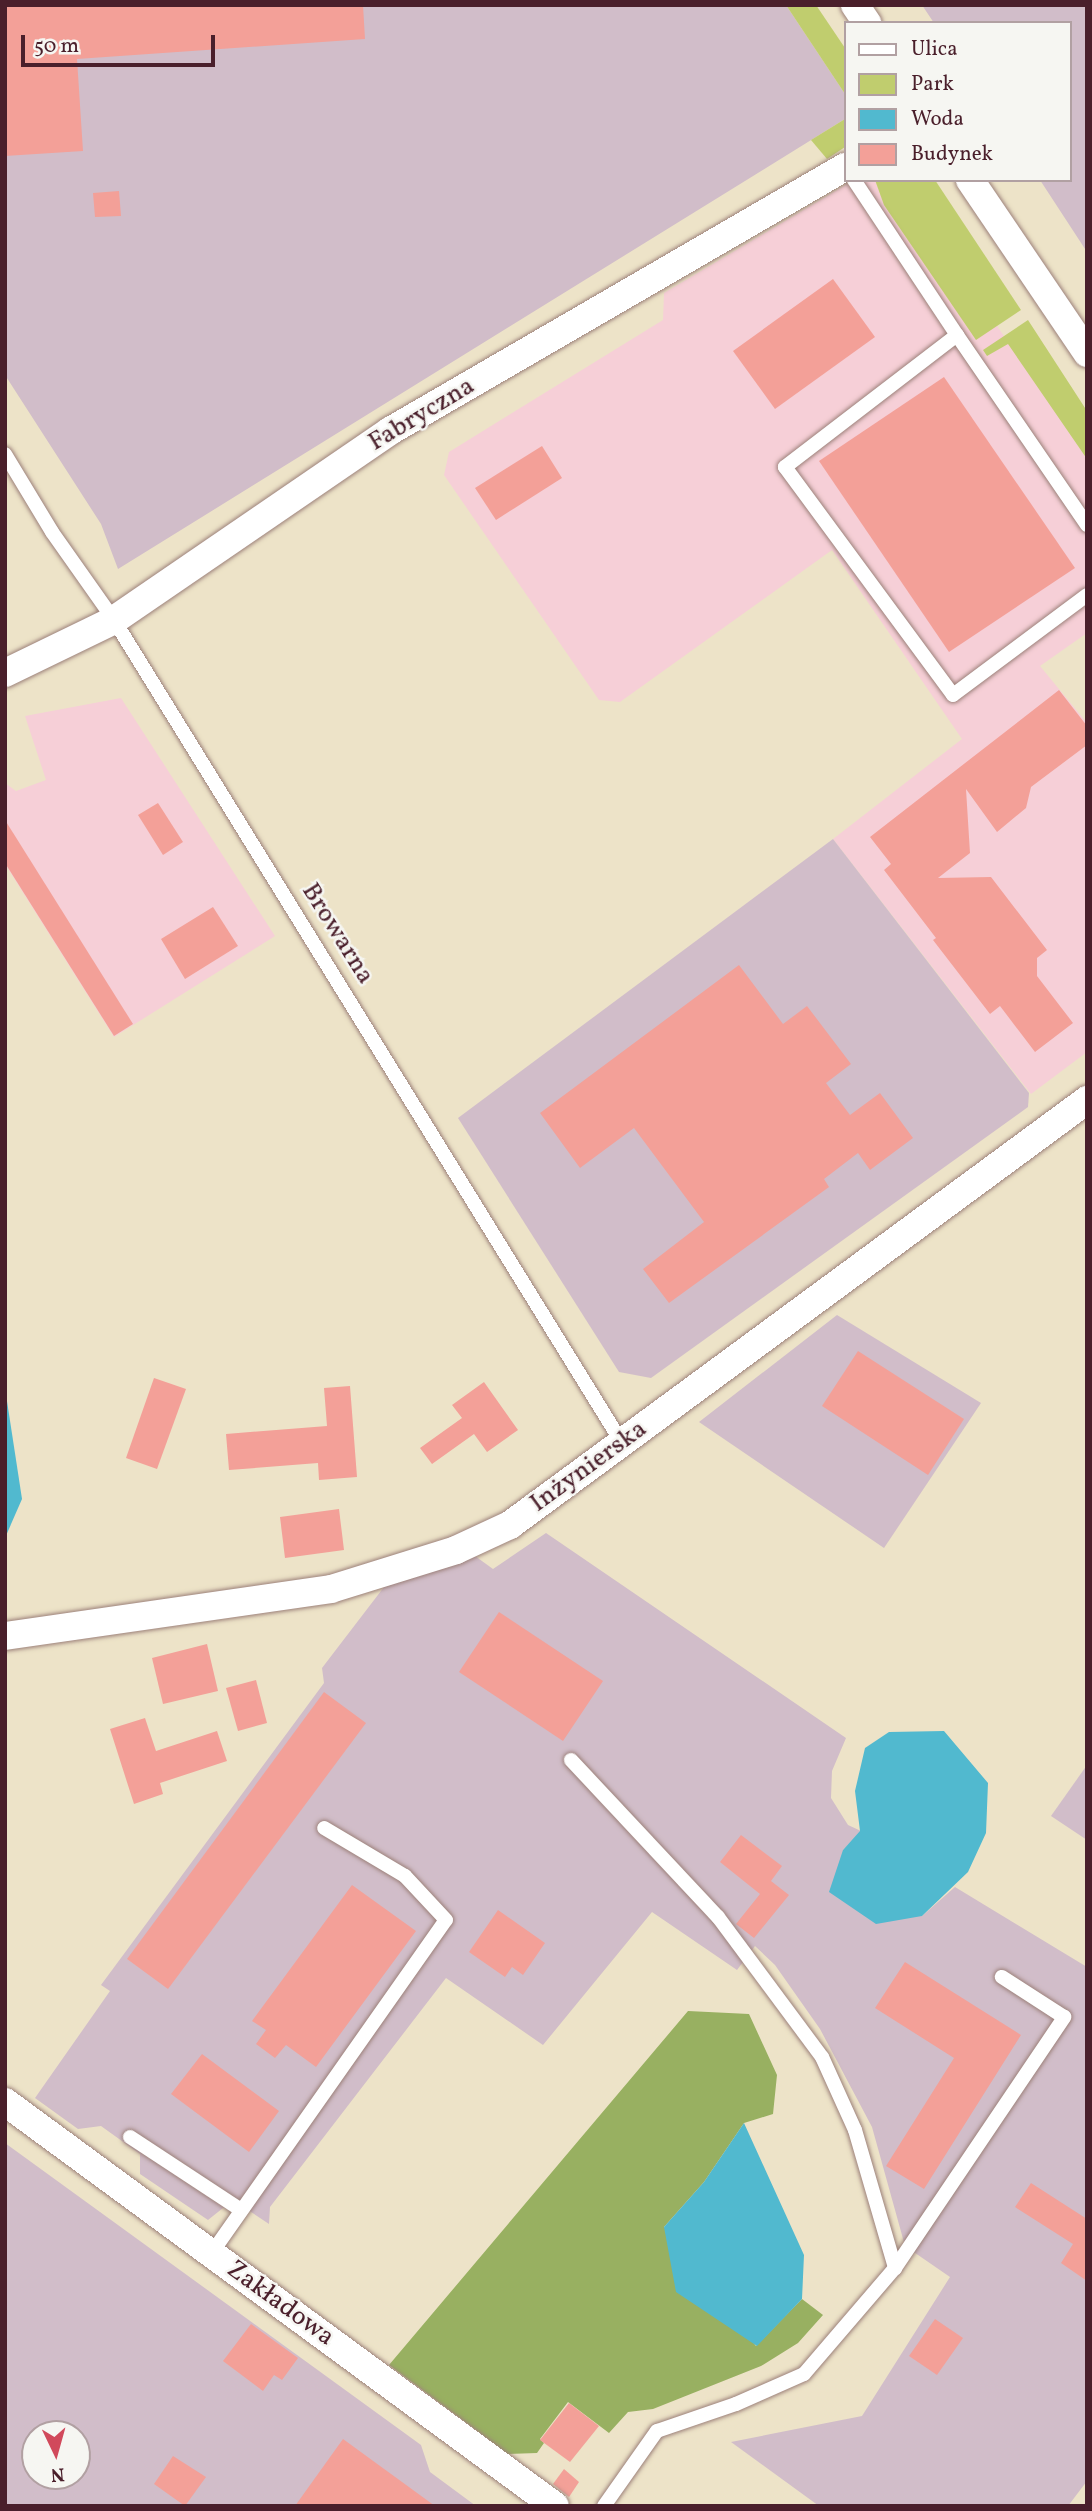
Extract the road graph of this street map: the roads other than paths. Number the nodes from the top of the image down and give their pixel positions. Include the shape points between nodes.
1 (855, 5) edge
2 (866, 21) edge
3 (844, 168) edge
4 (855, 182) edge
5 (971, 182) edge
6 (957, 335) junction
7 (1087, 353) edge
8 (5, 454) edge
9 (1087, 525) edge
10 (1087, 595) edge
11 (114, 620) junction
12 (5, 673) edge
13 (1087, 1100) edge
14 (622, 1443) junction
15 (5, 1636) edge
16 (571, 1759) dead end
17 (324, 1828) dead end
18 (1002, 1977) dead end
19 (5, 2102) edge
20 (130, 2137) dead end
21 (241, 2210) junction
22 (211, 2254) junction
23 (895, 2267) junction
24 (555, 2506) edge
25 (604, 2506) edge

1 - 2 street
3 - 11 street, Fabryczna via 390,431
4 - 6 lane
5 - 7 street
6 - 9 lane
6 - 10 lane via 785,467 953,695
8 - 11 lane, Browarna via 51,532
11 - 12 street, Fabryczna
11 - 14 lane, Browarna
13 - 14 street, Inżynierska
14 - 15 street, Inżynierska via 510,1525 408,1568 331,1589
16 - 23 lane via 718,1917 822,2057 855,2130
17 - 21 lane via 405,1876 446,1920
18 - 23 lane via 1064,2017
19 - 22 street, Zakładowa
20 - 21 lane
21 - 22 lane
22 - 24 street, Zakładowa
23 - 25 lane via 804,2374 657,2431

